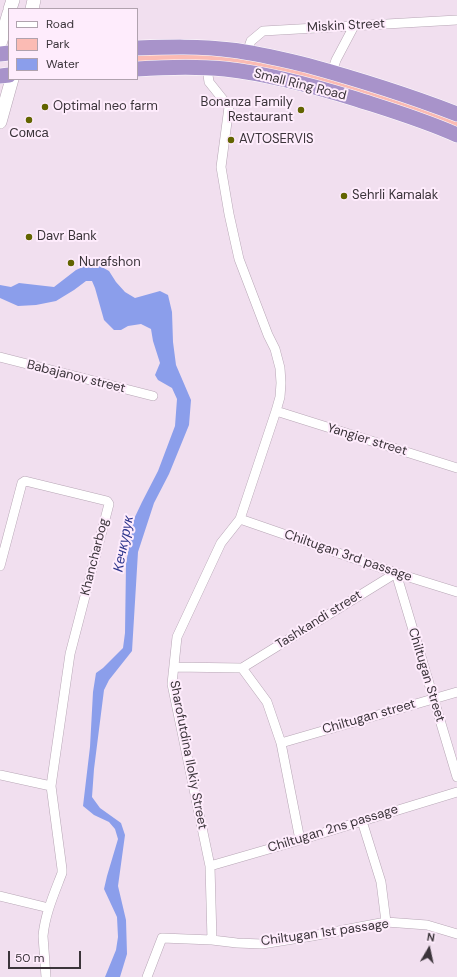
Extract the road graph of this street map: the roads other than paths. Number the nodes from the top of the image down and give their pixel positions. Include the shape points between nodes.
1 (8, 16) edge
2 (457, 20) edge
3 (354, 26) junction
4 (0, 44) edge
5 (138, 48) edge
6 (247, 52) junction
7 (138, 68) edge
8 (207, 68) junction
9 (332, 72) junction
10 (12, 80) edge
11 (457, 114) edge
12 (0, 122) edge
13 (457, 134) edge
14 (0, 357) edge
15 (153, 396) dead end
16 (276, 411) junction
17 (457, 468) edge
18 (240, 519) junction
19 (0, 566) edge
20 (396, 573) junction
21 (457, 592) edge
22 (174, 667) junction
23 (242, 668) junction
24 (457, 692) edge
25 (433, 699) junction
26 (281, 743) junction
27 (0, 775) edge
28 (457, 777) edge
29 (51, 786) junction
30 (457, 792) edge
31 (362, 821) junction
32 (300, 840) junction
33 (210, 866) junction
34 (0, 896) edge
35 (49, 908) junction
36 (386, 922) junction
37 (457, 934) edge
38 (212, 940) junction
39 (46, 977) edge
40 (147, 977) edge

1 - 4 main road
2 - 3 street, Miskin Street
3 - 6 street, Miskin Street via 263,31 251,41
3 - 9 street
5 - 6 highway, Small Ring Road via 208,48
6 - 9 highway, Small Ring Road
7 - 8 highway, Small Ring Road
8 - 13 highway, Small Ring Road via 258,74 323,90 415,118
8 - 16 street, Sharofutdina Ilokiy Street via 209,82 229,107 221,167 239,259 275,348 280,368 280,397
9 - 11 highway, Small Ring Road
10 - 12 main road
14 - 15 street, Babajanov street
16 - 17 street, Yangier street
16 - 18 street, Sharofutdina Ilokiy Street
18 - 20 street, Chiltugan 3rd passage
18 - 22 street, Sharofutdina Ilokiy Street via 221,543 177,638
19 - 29 street, Khancharbog via 22,483 25,481 107,501 109,504 70,654
20 - 21 street, Chiltugan 3rd passage
20 - 23 street, Tashkandi street
20 - 25 street, Chiltugan Street
22 - 23 street
22 - 33 street, Sharofutdina Ilokiy Street via 172,684
23 - 26 street via 267,702
24 - 25 street, Chiltugаn street
25 - 26 street, Chiltugаn street
25 - 28 street, Chiltugan Street
26 - 32 street
27 - 29 street
29 - 35 street, Khancharbog via 62,869
30 - 31 street, Chiltugаn 2ns passage
31 - 32 street, Chiltugаn 2ns passage
31 - 36 street via 381,882
32 - 33 street, Chiltugаn 2ns passage
33 - 38 street, Sharofutdina Ilokiy Street
34 - 35 street
35 - 39 street, Khancharbog via 43,936
36 - 37 street, Chiltugan 1st passage via 427,925
36 - 38 street, Chiltugan 1st passage via 262,944
38 - 40 street, Chiltugan 1st passage via 162,938

